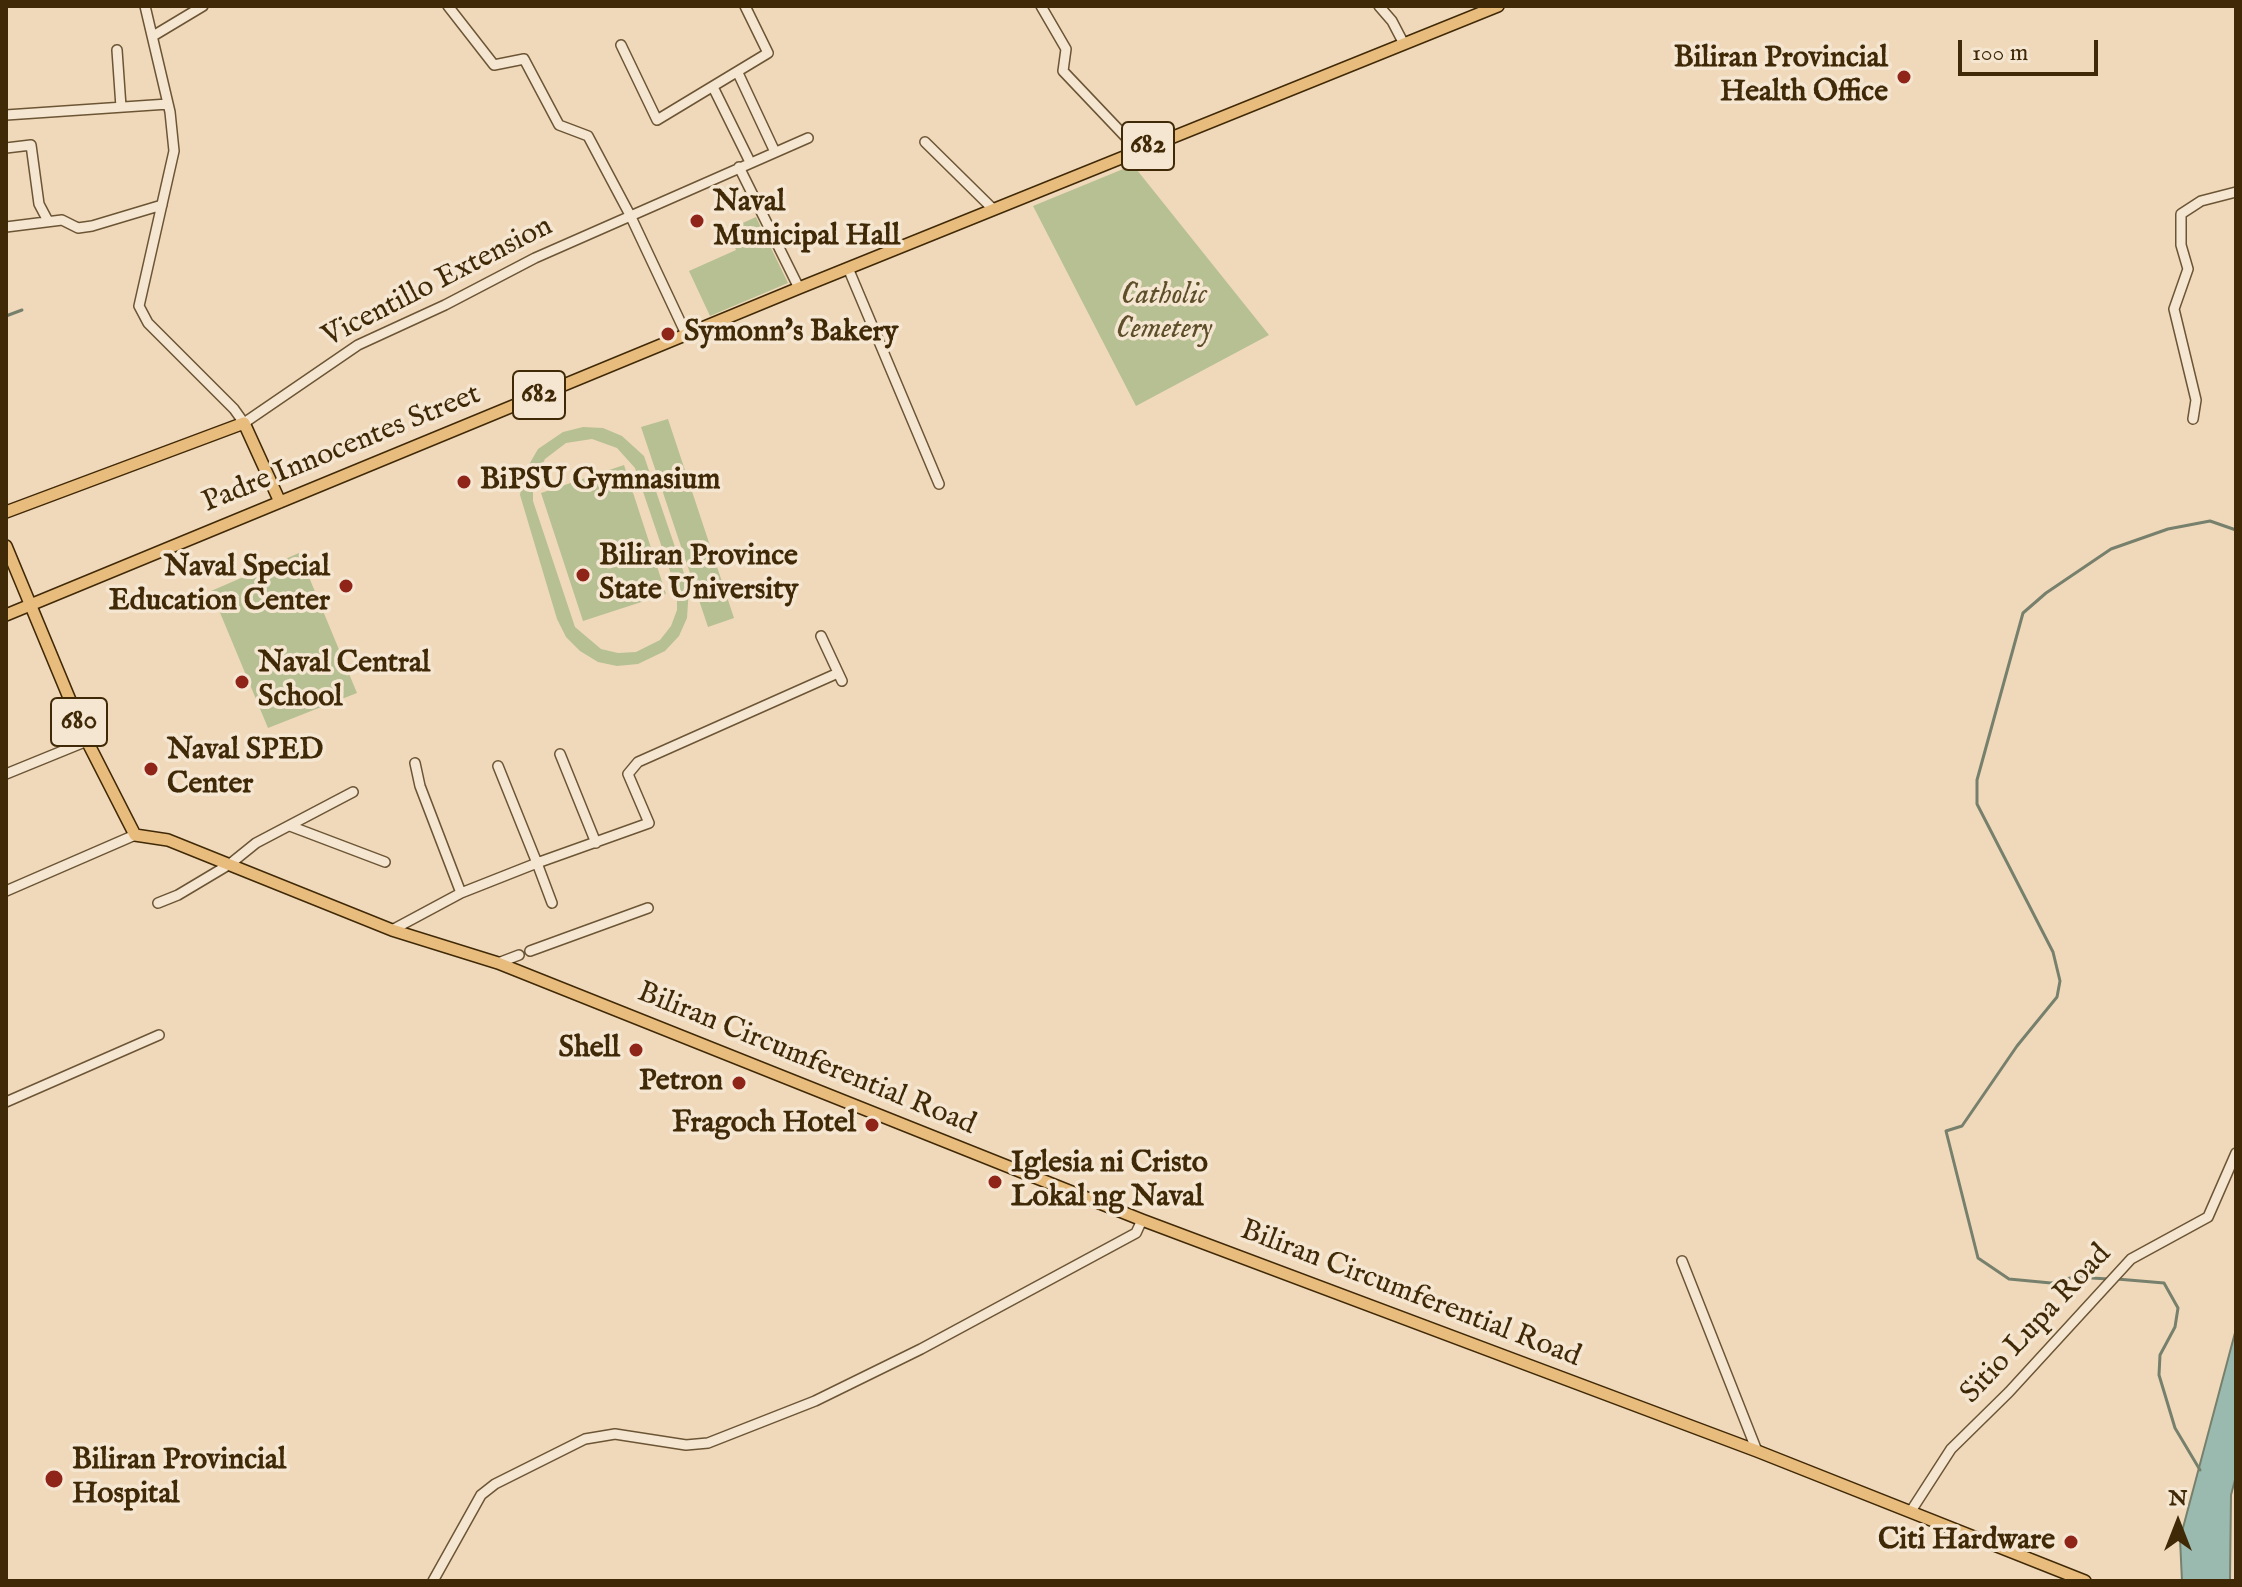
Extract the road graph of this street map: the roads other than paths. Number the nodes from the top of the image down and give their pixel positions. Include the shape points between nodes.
1 (145, 6) edge
2 (203, 6) edge
3 (448, 6) edge
4 (745, 6) edge
5 (1041, 6) edge
6 (1379, 6) edge
7 (1498, 6) edge
8 (153, 36) junction
9 (1404, 44) junction
10 (621, 45) dead end
11 (117, 50) dead end
12 (738, 73) junction
13 (713, 87) junction
14 (168, 104) junction
15 (121, 107) junction
16 (6, 115) edge
17 (808, 138) dead end
18 (925, 142) dead end
19 (6, 148) edge
20 (1138, 150) junction
21 (775, 152) junction
22 (750, 162) junction
23 (739, 167) junction
24 (2236, 192) edge
25 (162, 205) junction
26 (993, 209) junction
27 (630, 215) junction
28 (48, 221) junction
29 (6, 227) edge
30 (848, 268) junction
31 (799, 288) junction
32 (686, 334) junction
33 (2193, 419) dead end
34 (244, 423) junction
35 (939, 484) dead end
36 (280, 502) junction
37 (6, 512) edge
38 (6, 546) edge
39 (30, 606) junction
40 (6, 615) edge
41 (821, 636) dead end
42 (87, 741) junction
43 (560, 754) dead end
44 (415, 763) dead end
45 (498, 766) dead end
46 (6, 774) edge
47 (353, 792) dead end
48 (290, 826) junction
49 (135, 835) junction
50 (596, 843) junction
51 (385, 862) dead end
52 (537, 863) junction
53 (230, 864) junction
54 (6, 891) edge
55 (461, 893) junction
56 (158, 903) dead end
57 (552, 903) dead end
58 (648, 908) dead end
59 (392, 930) junction
60 (530, 951) dead end
61 (519, 955) dead end
62 (498, 963) junction
63 (159, 1035) dead end
64 (6, 1102) edge
65 (2236, 1153) edge
66 (1142, 1220) junction
67 (1682, 1261) dead end
68 (1757, 1451) junction
69 (1911, 1511) junction
70 (433, 1581) edge
71 (2085, 1581) edge

1 - 8 street
2 - 8 street
3 - 27 street via 494,65 524,59 559,125 588,136
4 - 12 street via 768,53
5 - 20 street via 1066,49 1063,71
6 - 9 street
7 - 9 main road, Padre Innocentes Street / 682
8 - 14 street
9 - 20 main road, Padre Innocentes Street / 682
10 - 13 street via 657,120
11 - 15 street
12 - 13 street
12 - 21 street
13 - 22 street
14 - 15 street
14 - 25 street via 174,151
15 - 16 street
17 - 21 street, Vicentillo Extension
18 - 26 street
19 - 28 street via 31,145 39,204
20 - 26 main road, Padre Innocentes Street / 682
21 - 22 street, Vicentillo Extension
22 - 23 street, Vicentillo Extension
23 - 27 street, Vicentillo Extension
23 - 31 street
24 - 33 street via 2201,201 2181,214 2188,269 2174,309 2196,400
25 - 28 street via 78,228 62,220
25 - 34 street via 139,306 148,323
26 - 30 main road, Padre Innocentes Street / 682
27 - 32 street
27 - 34 street, Vicentillo Extension via 358,345
28 - 29 street
30 - 31 main road, Padre Innocentes Street / 682
30 - 35 street
31 - 32 main road, Padre Innocentes Street / 682
32 - 36 main road, Padre Innocentes Street / 682
34 - 36 main road
34 - 37 main road, Vicentillo Extension
36 - 39 main road, Padre Innocentes Street / 682
38 - 39 main road
39 - 40 main road, Padre Innocentes Street
39 - 42 main road, 680
41 - 50 street via 840,677 638,762 628,774 649,823
42 - 46 street
42 - 49 main road, 680
43 - 50 street
44 - 55 street
45 - 52 street
47 - 48 street
48 - 51 street
48 - 53 street
49 - 53 main road, Biliran Circumferential Road via 168,840
49 - 54 street
50 - 52 street
52 - 55 street
52 - 57 street
53 - 56 street
53 - 59 main road, Biliran Circumferential Road
55 - 59 street
58 - 60 street
59 - 62 main road, Biliran Circumferential Road
61 - 62 street
62 - 66 main road, Biliran Circumferential Road
63 - 64 street
65 - 69 street, Sitio Lupa Road via 2208,1217 2131,1259 1951,1449
66 - 68 main road, Biliran Circumferential Road
66 - 70 street via 1136,1233 815,1401 708,1443 686,1445 615,1434 585,1439 495,1484 481,1495
67 - 68 street
68 - 69 main road, Biliran Circumferential Road
69 - 71 main road, Biliran Circumferential Road

